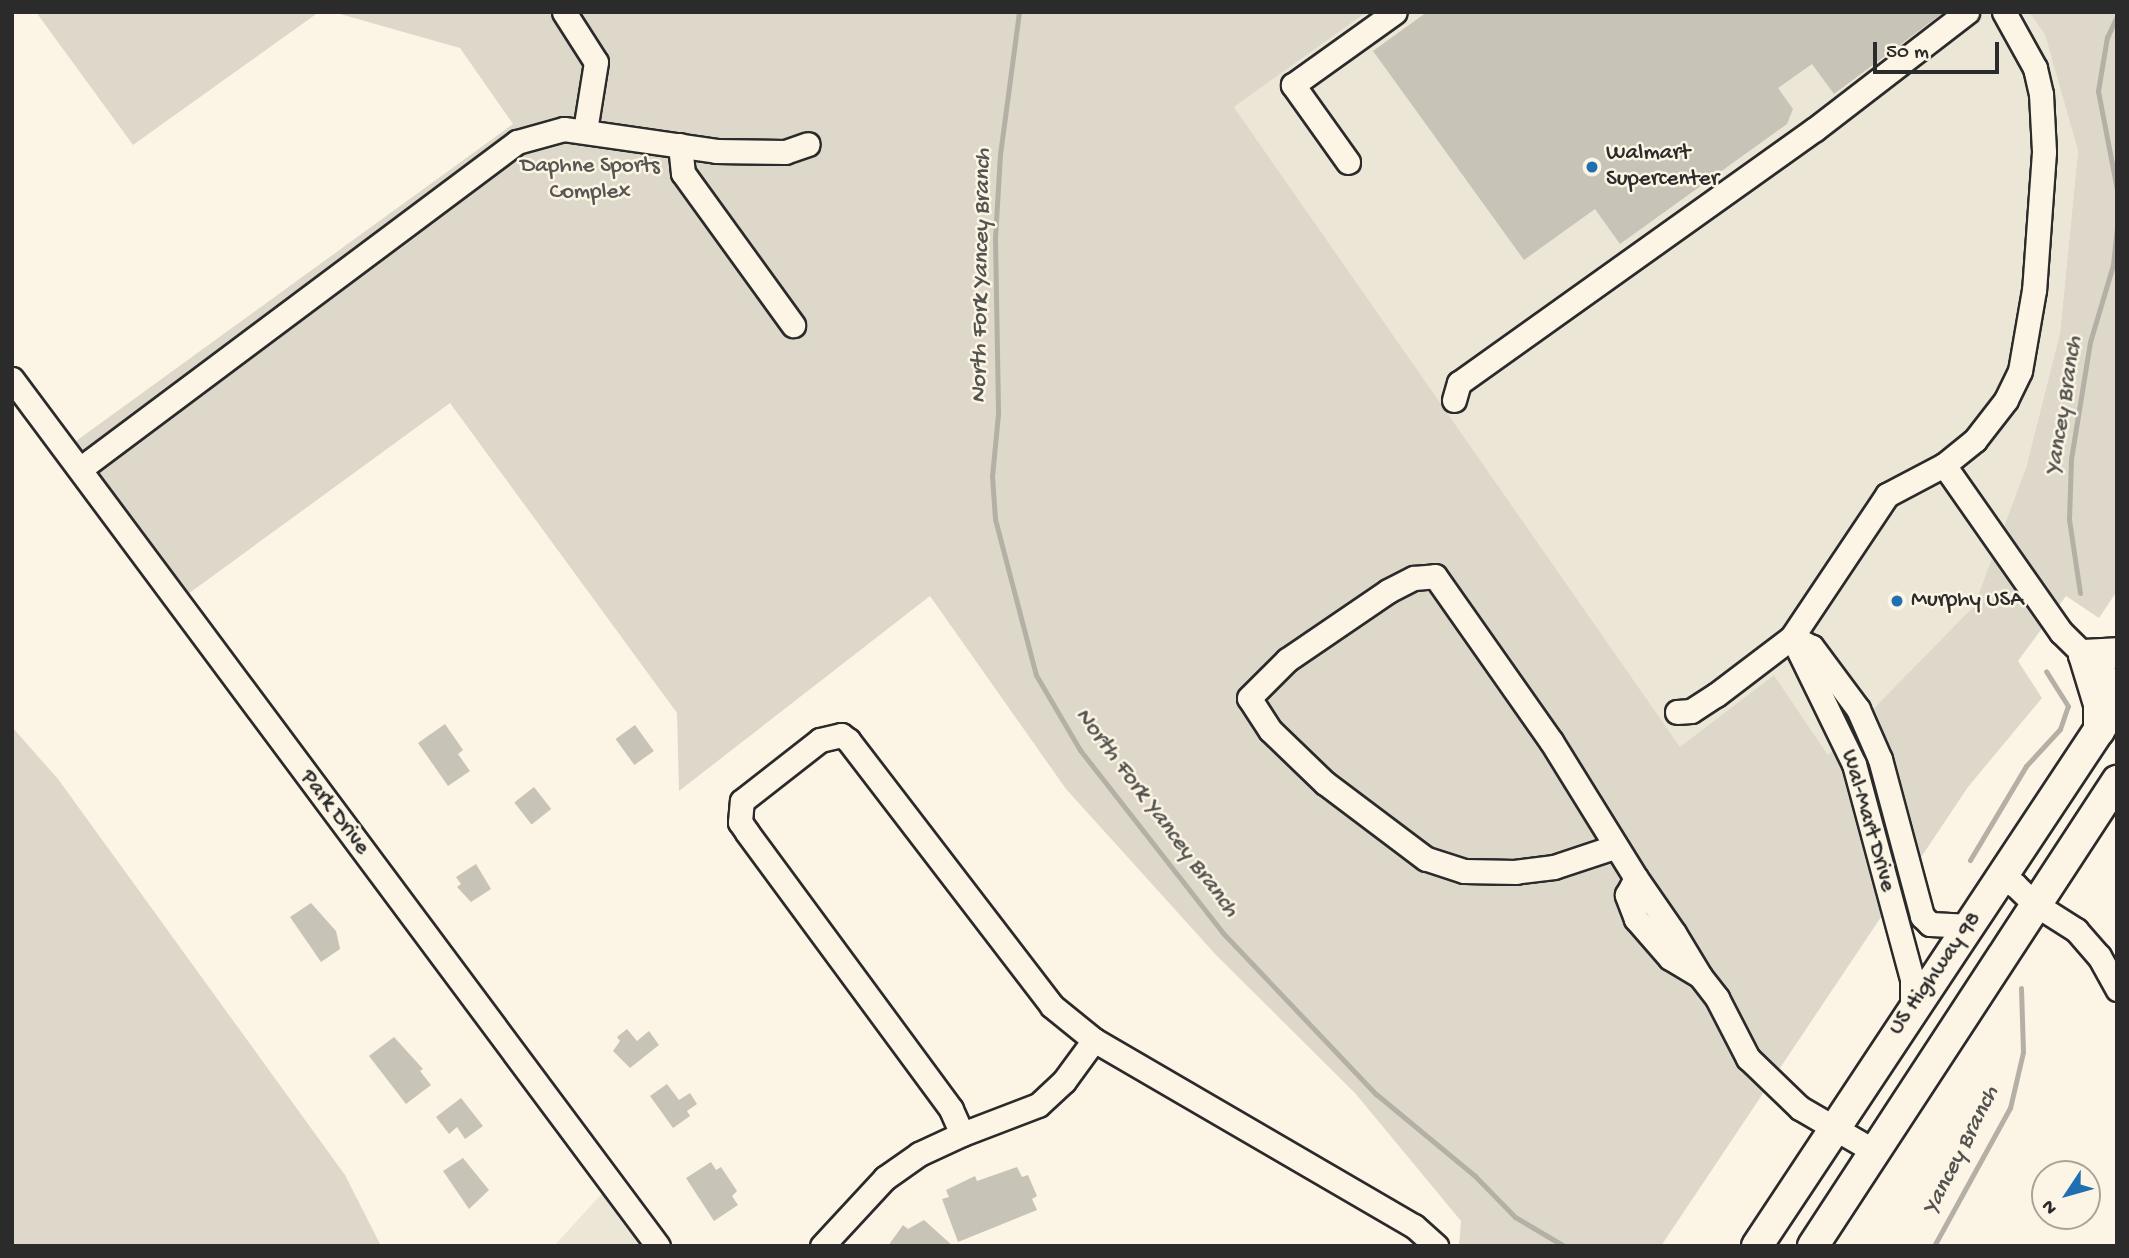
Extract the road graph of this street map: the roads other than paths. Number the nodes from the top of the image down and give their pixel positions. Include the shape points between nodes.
1 (564, 12) edge
2 (1395, 12) edge
3 (1967, 12) edge
4 (2004, 12) edge
5 (585, 131) junction
6 (808, 144) dead end
7 (680, 145) junction
8 (1348, 162) dead end
9 (793, 326) dead end
10 (12, 379) edge
11 (1454, 400) dead end
12 (1944, 466) junction
13 (80, 469) junction
14 (1792, 637) junction
15 (2117, 653) edge
16 (2084, 655) junction
17 (2117, 687) edge
18 (2117, 704) edge
19 (1677, 712) dead end
20 (2099, 731) junction
21 (2117, 780) edge
22 (1614, 847) junction
23 (2002, 880) junction
24 (2035, 904) junction
25 (1971, 926) junction
26 (2117, 989) edge
27 (1912, 1006) junction
28 (1094, 1040) junction
29 (1835, 1126) junction
30 (962, 1134) junction
31 (1874, 1152) junction
32 (652, 1244) edge
33 (822, 1246) edge
34 (1436, 1246) edge
35 (1757, 1246) edge
36 (1813, 1246) edge

1 - 5 street via 596,62
2 - 8 street via 1293,85
3 - 11 street via 1815,128 1459,383
4 - 12 street via 2035,68 2041,94 2044,152 2035,290 2020,371 2006,400 1978,436
5 - 7 street
5 - 13 street via 538,133 517,142
6 - 7 street via 760,153
7 - 9 street via 683,173
10 - 13 street, Park Drive
12 - 14 street via 1887,495
12 - 16 street via 2061,632
13 - 32 street, Park Drive
14 - 19 street via 1716,695 1691,711
14 - 25 street, Wal-Mart Drive via 1812,647 1857,709 1881,759 1922,916 1930,924
14 - 27 street, Wal-Mart Drive via 1854,764 1912,979
15 - 16 main road
16 - 17 street
16 - 20 main road via 2099,704
18 - 20 main road, US Highway 98
20 - 23 main road, US Highway 98
21 - 24 main road, US Highway 98
22 - 22 street via 1551,741 1435,576 1414,578 1388,591 1287,660 1249,698 1270,730 1325,783 1426,859 1464,871 1516,872 1554,867
22 - 29 street via 1717,998 1748,1058 1800,1108
23 - 24 street via 2015,885
23 - 25 main road, US Highway 98
24 - 26 street via 2076,930 2099,956
24 - 31 main road, US Highway 98
25 - 27 main road, US Highway 98
27 - 29 main road, US Highway 98
28 - 30 street via 1064,1082 1038,1105
28 - 30 street via 1052,1006 848,740 831,735 809,748 748,794 742,801 740,822 951,1109
28 - 34 street via 1403,1219
29 - 31 street
29 - 35 main road, US Highway 98
30 - 33 street via 919,1154 885,1178
31 - 36 main road, US Highway 98

